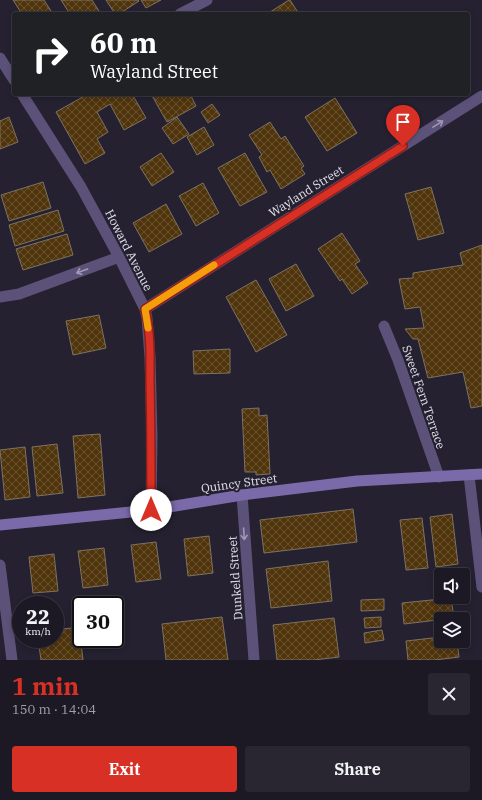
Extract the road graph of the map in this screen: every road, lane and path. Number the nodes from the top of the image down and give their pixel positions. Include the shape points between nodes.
1 (200, 1) edge
2 (183, 12) edge
3 (0, 58) edge
4 (12, 77) edge
5 (24, 96) edge
6 (482, 96) edge
7 (119, 257) junction
8 (0, 297) edge
9 (145, 309) junction
10 (384, 326) dead end
11 (482, 474) edge
12 (469, 475) junction
13 (439, 477) junction
14 (242, 495) junction
15 (151, 510) junction
16 (0, 525) edge
17 (0, 565) edge
18 (482, 587) edge
19 (12, 660) edge
20 (254, 660) edge

1 - 2 street
3 - 4 street
5 - 7 street, Howard Avenue via 81,187
9 -> 6 street, Wayland Street
7 -> 8 street via 19,294
7 - 9 street, Howard Avenue
9 - 15 street, Howard Avenue via 150,357
10 - 13 street, Sweet Fern Terrace
11 - 12 main road, Quincy Street
12 - 13 main road, Quincy Street
12 - 18 street
13 - 14 main road, Quincy Street via 357,481
14 - 15 main road, Quincy Street
14 -> 20 street, Dunkeld Street
15 - 16 main road, Quincy Street
17 - 19 street

